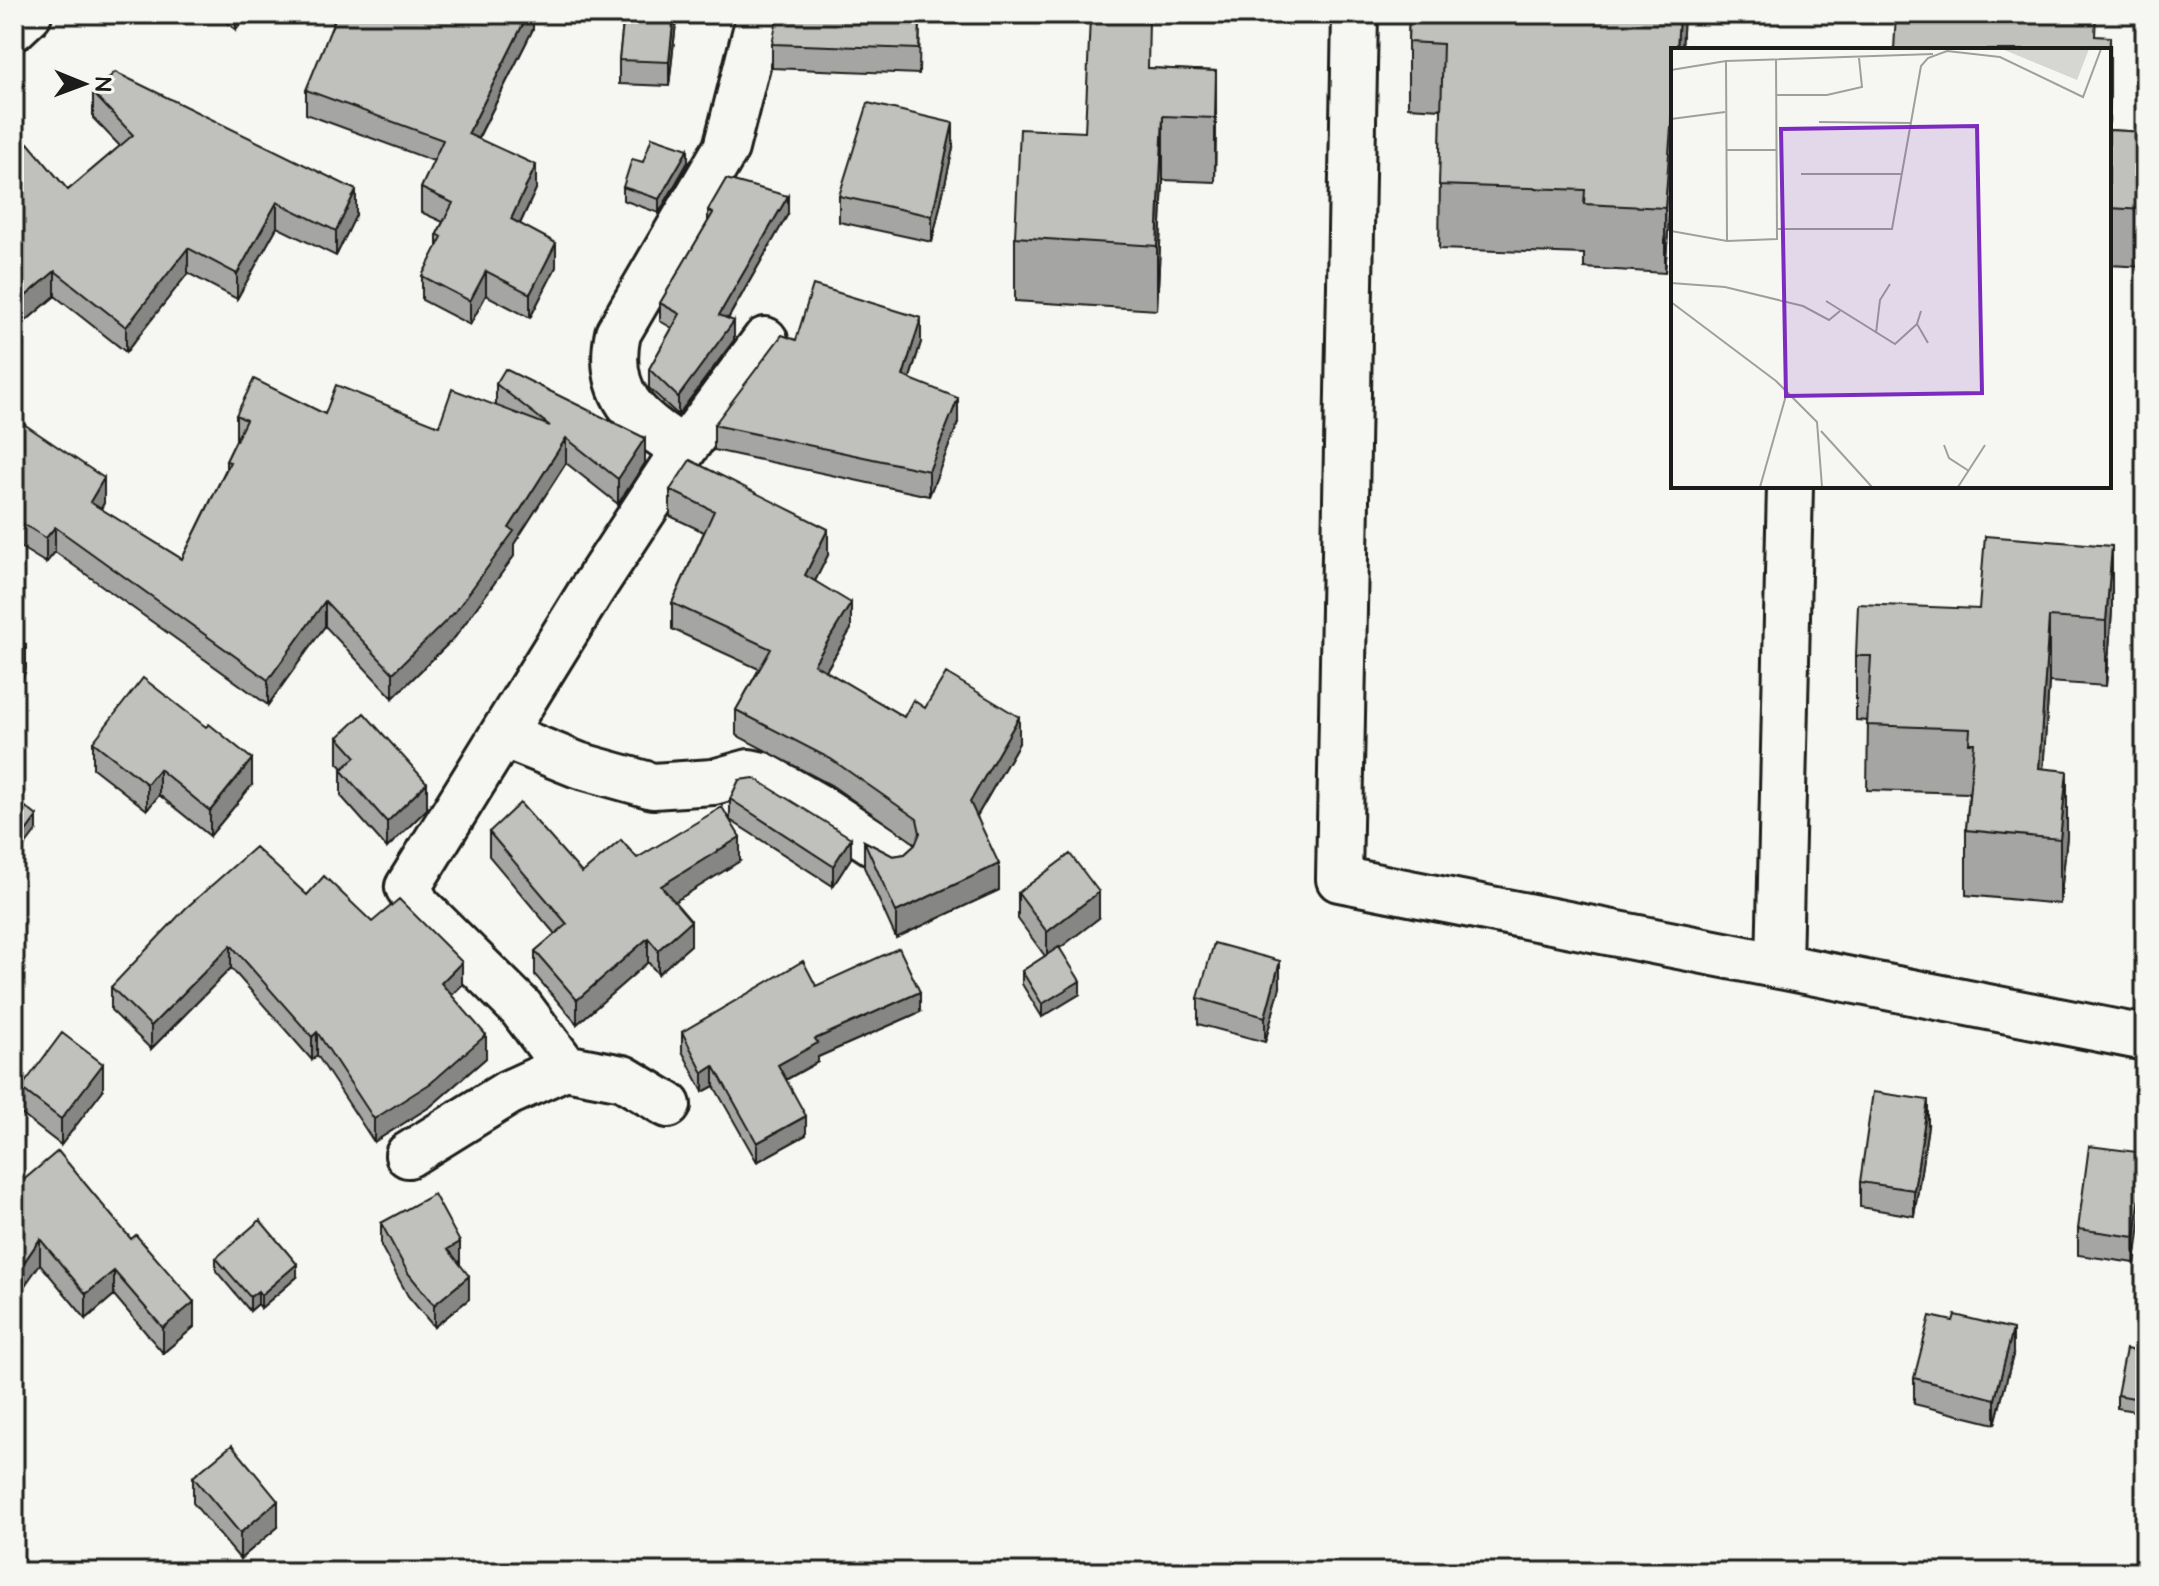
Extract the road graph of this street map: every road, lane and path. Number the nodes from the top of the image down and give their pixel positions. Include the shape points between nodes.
1 (29, 14) edge
2 (760, 14) edge
3 (1355, 14) edge
4 (14, 28) edge
5 (765, 340) dead end
6 (684, 449) junction
7 (1790, 488) edge
8 (503, 735) junction
9 (895, 857) edge
10 (1779, 966) junction
11 (2145, 1038) edge
12 (565, 1067) junction
13 (668, 1105) dead end
14 (408, 1155) dead end

1 - 4 street
2 - 6 street via 726,148 618,333 612,356 628,405 651,429
3 - 10 street via 1339,879
5 - 6 street
6 - 8 street
7 - 10 street
8 - 9 street via 578,765 653,786 713,782 749,772 763,775
8 - 12 street via 408,887 418,906 521,1008
10 - 11 street
12 - 13 street via 623,1078
12 - 14 street via 508,1093

